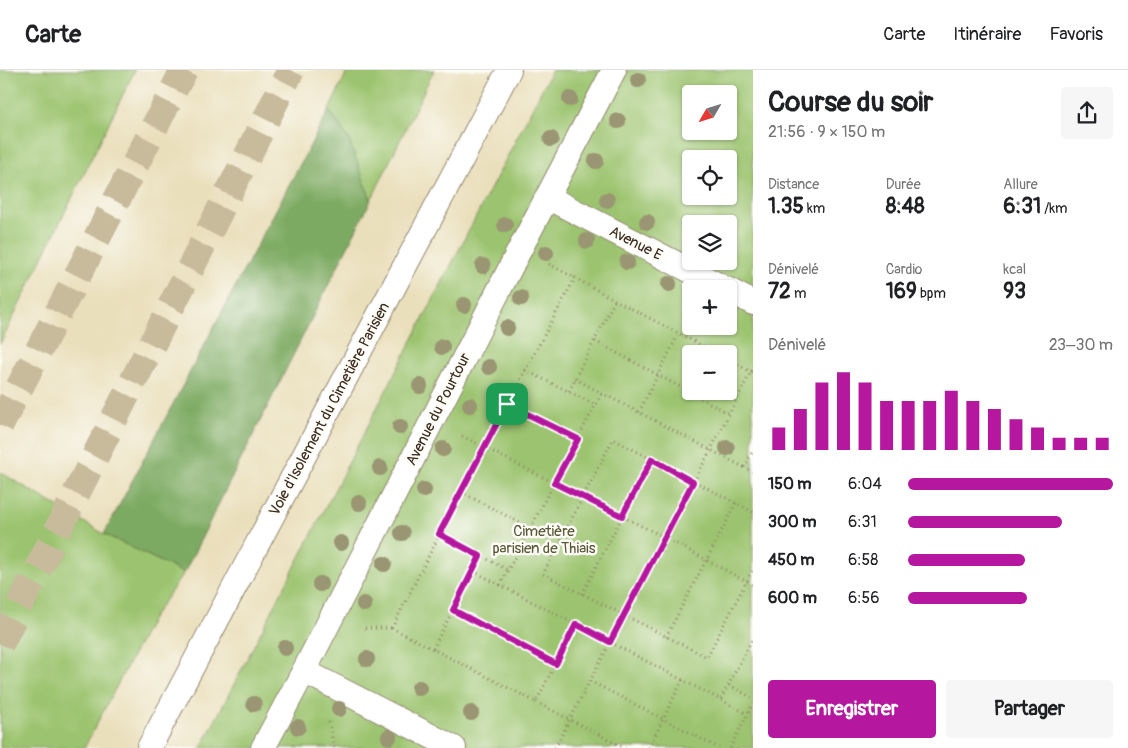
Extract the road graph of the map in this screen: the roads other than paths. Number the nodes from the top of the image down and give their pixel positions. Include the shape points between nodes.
1 (508, 70) edge
2 (614, 70) edge
3 (547, 197) junction
4 (708, 280) edge
5 (737, 295) edge
6 (753, 303) edge
7 (304, 671) junction
8 (149, 748) edge
9 (263, 748) edge
10 (454, 748) edge

1 - 8 lane, Voie d'Isolement du Cimetière Parisien
2 - 3 lane, Avenue du Pourtour
3 - 4 lane, Avenue E
3 - 7 lane, Avenue du Pourtour
5 - 6 lane, Avenue E
7 - 9 lane, Avenue du Pourtour
7 - 10 lane

